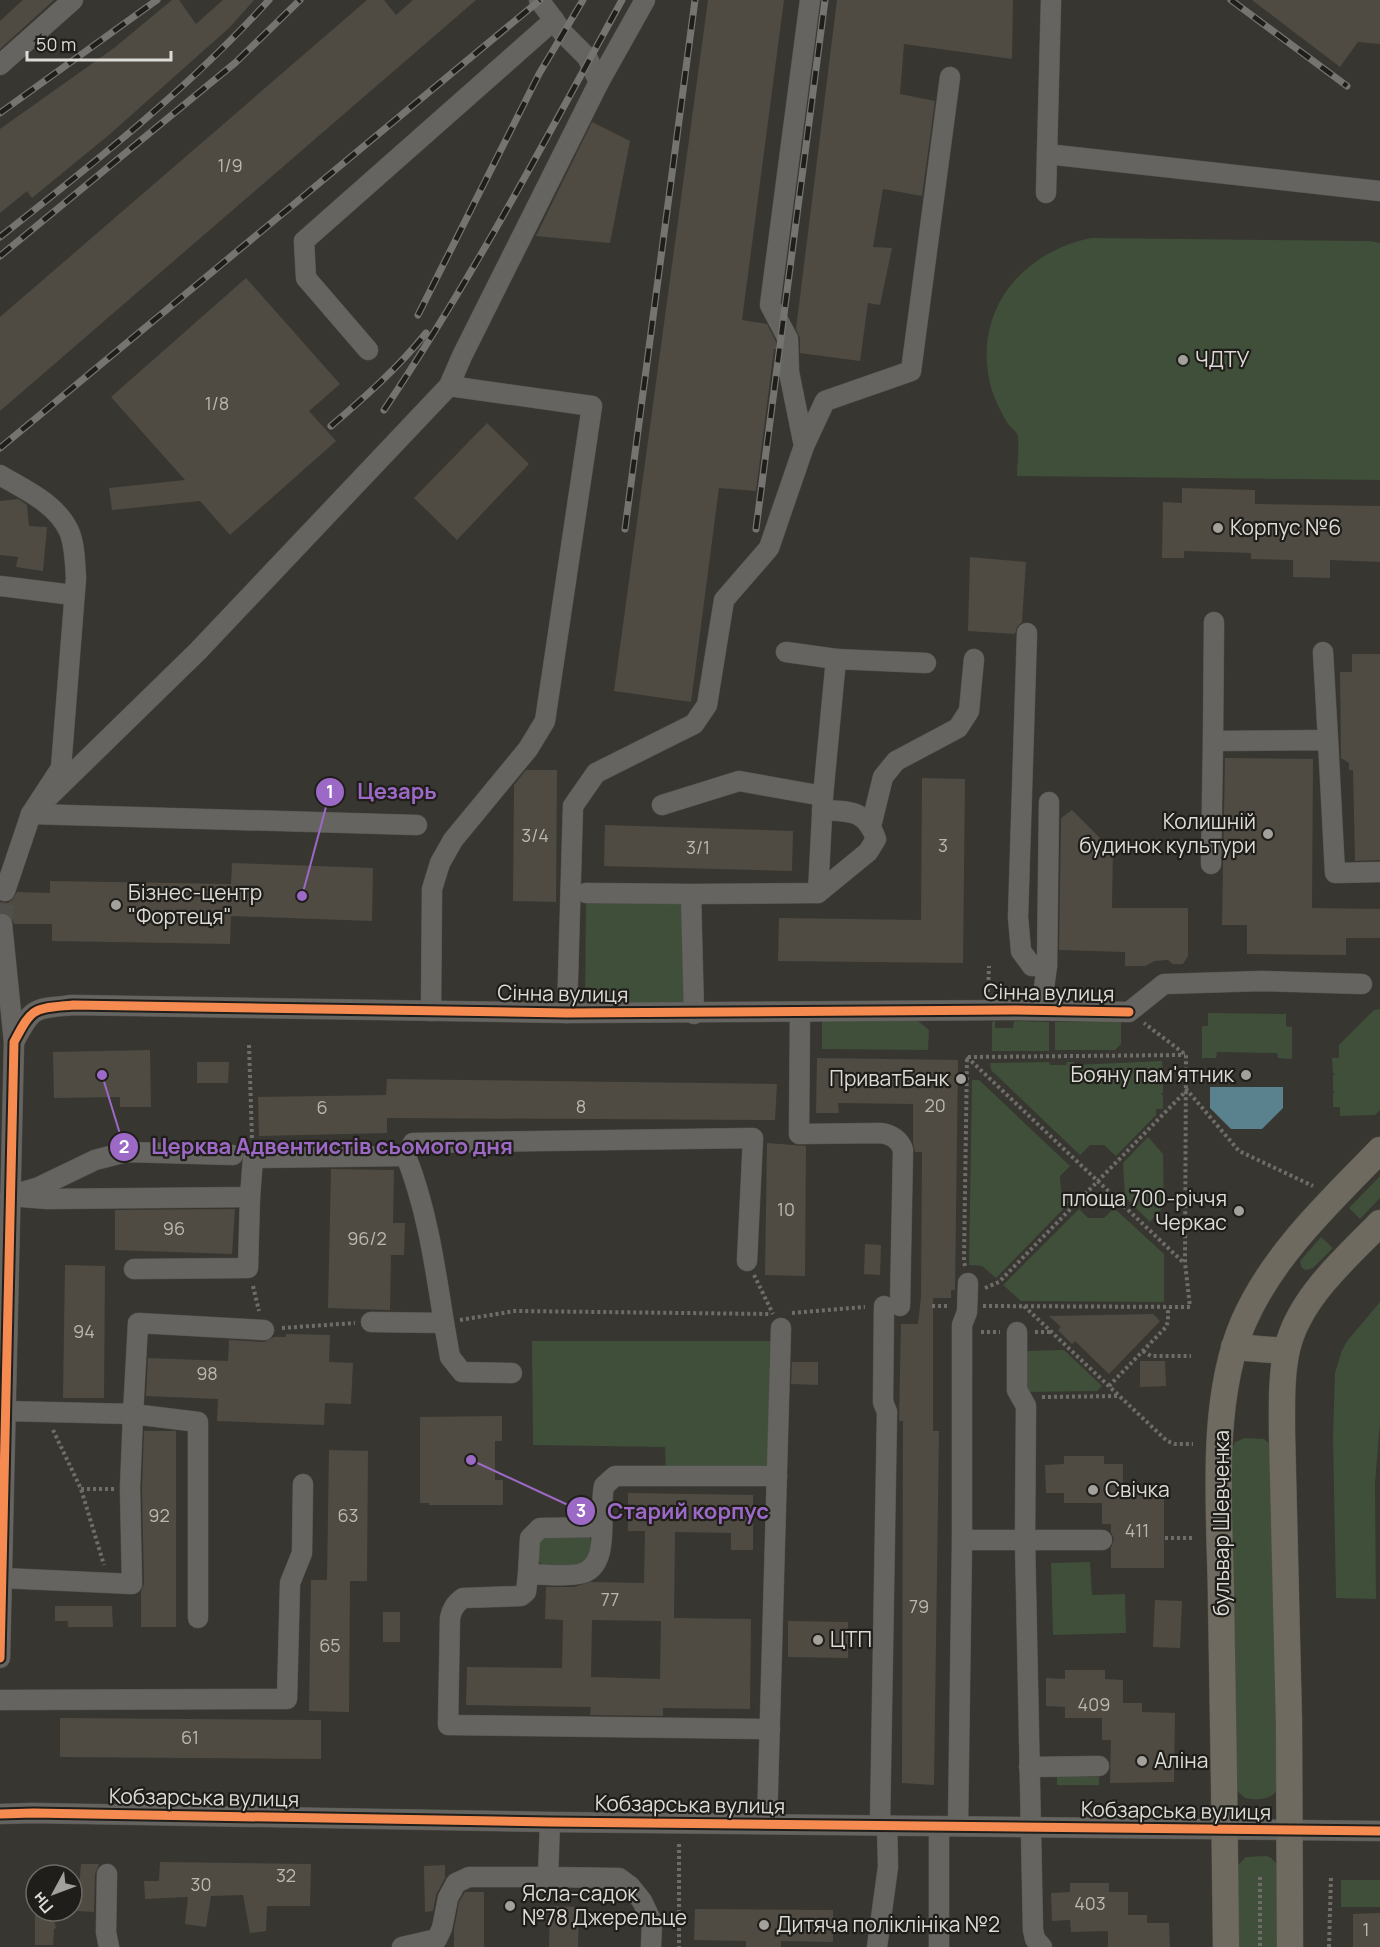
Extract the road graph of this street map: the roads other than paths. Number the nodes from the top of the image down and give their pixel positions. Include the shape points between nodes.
1 (72, 0) edge
2 (539, 0) edge
3 (645, 0) edge
4 (810, 0) edge
5 (1051, 0) edge
6 (554, 20) junction
7 (0, 65) edge
8 (950, 77) dead end
9 (599, 82) junction
10 (1047, 154) junction
11 (1380, 191) edge
12 (1046, 193) dead end
13 (368, 350) dead end
14 (449, 386) junction
15 (804, 446) junction
16 (0, 475) edge
17 (0, 586) edge
18 (73, 595) junction
19 (1214, 622) dead end
20 (1027, 633) dead end
21 (786, 652) dead end
22 (1323, 652) dead end
23 (836, 658) junction
24 (974, 659) dead end
25 (926, 663) dead end
26 (1328, 740) junction
27 (1214, 741) junction
28 (1049, 802) dead end
29 (823, 803) junction
30 (662, 805) dead end
31 (31, 814) junction
32 (417, 825) dead end
33 (871, 826) junction
34 (1211, 864) dead end
35 (1380, 872) edge
36 (5, 891) dead end
37 (586, 893) dead end
38 (818, 893) junction
39 (691, 894) junction
40 (2, 924) dead end
41 (1047, 966) junction
42 (1362, 984) dead end
43 (1041, 1010) junction
44 (431, 1011) junction
45 (800, 1012) junction
46 (567, 1013) junction
47 (694, 1014) junction
48 (14, 1042) junction
49 (1380, 1150) edge
50 (233, 1155) dead end
51 (406, 1155) junction
52 (10, 1196) junction
53 (250, 1197) junction
54 (1380, 1223) edge
55 (4, 1254) edge
56 (747, 1261) road end
57 (134, 1269) dead end
58 (968, 1295) road end
59 (777, 1321) road end
60 (371, 1322) road end
61 (444, 1323) junction
62 (264, 1330) road end
63 (1017, 1332) dead end
64 (1234, 1347) junction
65 (1286, 1351) junction
66 (512, 1372) dead end
67 (5, 1411) junction
68 (133, 1414) junction
69 (777, 1476) junction
70 (303, 1484) dead end
71 (602, 1527) junction
72 (962, 1540) junction
73 (1025, 1540) junction
74 (1102, 1540) dead end
75 (528, 1574) junction
76 (2, 1578) junction
77 (198, 1618) dead end
78 (0, 1658) edge
79 (0, 1700) edge
80 (770, 1729) junction
81 (1099, 1766) dead end
82 (1029, 1767) junction
83 (0, 1814) edge
84 (550, 1822) junction
85 (767, 1824) junction
86 (884, 1825) junction
87 (948, 1826) junction
88 (1030, 1827) junction
89 (1226, 1829) junction
90 (1289, 1831) junction
91 (1380, 1831) edge
92 (106, 1874) dead end
93 (548, 1877) junction
94 (109, 1947) edge
95 (402, 1947) edge
96 (651, 1947) edge
97 (878, 1947) edge
98 (939, 1947) edge
99 (1042, 1947) edge
100 (1226, 1947) edge
101 (1290, 1947) edge

1 - 7 street
2 - 6 street
3 - 9 street
4 - 15 street via 770,305 788,339 789,372
5 - 10 street
6 - 9 street via 586,57
6 - 13 street via 304,241 306,278
8 - 15 street via 912,371 825,401
9 - 14 street
10 - 11 street
10 - 12 street
14 - 31 street via 198,651
14 - 44 street via 592,406 545,721 528,749 453,840 440,863 432,889
15 - 46 street via 769,548 724,600 707,705 694,724 596,773 573,806
16 - 18 street via 50,505 69,531 76,578
17 - 18 street
18 - 31 street via 61,768
19 - 27 street
20 - 41 street via 1018,917 1021,951 1032,966
21 - 23 street
22 - 26 street
23 - 25 street
23 - 29 street
24 - 33 street via 969,711 958,728 896,761 883,777
26 - 27 street
26 - 35 street via 1335,873
27 - 34 street
28 - 41 street
29 - 30 street via 739,781
29 - 33 street via 853,812
29 - 38 street
31 - 32 street
31 - 36 street
33 - 38 street via 876,839 868,852
37 - 39 street
38 - 39 street
39 - 47 street
40 - 48 street
41 - 43 street
42 - 43 street, Сінна вулиця via 1164,984 1129,1012
43 - 45 street, Сінна вулиця
44 - 46 street, Сінна вулиця
44 - 48 street, Сінна вулиця via 73,1005 34,1011
45 - 47 street, Сінна вулиця
45 - 86 street via 800,1134 880,1133 890,1136 903,1150 883,1402
46 - 47 street, Сінна вулиця
48 - 52 street
49 - 64 main road, бульвар Шевченка via 1282,1255 1254,1302
50 - 52 street via 126,1152 94,1160 39,1187
51 - 53 street via 253,1158
51 - 56 street via 413,1143 753,1138
51 - 61 street via 423,1207
52 - 53 street
52 - 55 street
53 - 57 street via 248,1268
54 - 65 main road via 1307,1304
55 - 67 street
58 - 72 street via 962,1325
59 - 69 street
60 - 61 street
61 - 66 street via 450,1357 462,1372
62 - 68 street via 138,1323
63 - 73 street via 1017,1390 1026,1406
64 - 65 main road
64 - 89 main road, бульвар Шевченка via 1222,1409 1220,1471
65 - 90 main road via 1282,1433
67 - 68 street
67 - 76 street
68 - 76 street via 132,1584
68 - 77 street via 198,1422
69 - 71 street via 615,1476 604,1486
69 - 80 street
70 - 79 street via 302,1553 290,1583 287,1699
71 - 75 street via 600,1557 590,1570
71 - 75 street via 540,1528 530,1538
72 - 73 street
72 - 87 street
73 - 74 street
73 - 82 street
75 - 80 street via 526,1592 521,1596 463,1598 451,1610 448,1725
76 - 78 street
80 - 85 street
81 - 82 street
82 - 88 street
83 - 84 street, Кобзарська вулиця
84 - 85 street, Кобзарська вулиця
84 - 93 street
85 - 86 street, Кобзарська вулиця
86 - 87 street, Кобзарська вулиця
86 - 97 street via 888,1868
87 - 88 street, Кобзарська вулиця
87 - 98 street
88 - 89 street, Кобзарська вулиця
88 - 99 street via 1033,1930
89 - 90 street, Кобзарська вулиця
89 - 100 main road, бульвар Шевченка
90 - 91 street, Кобзарська вулиця
90 - 101 main road
92 - 94 street
93 - 95 street via 469,1877 456,1883 436,1939
93 - 96 street via 619,1878 642,1901 652,1922

